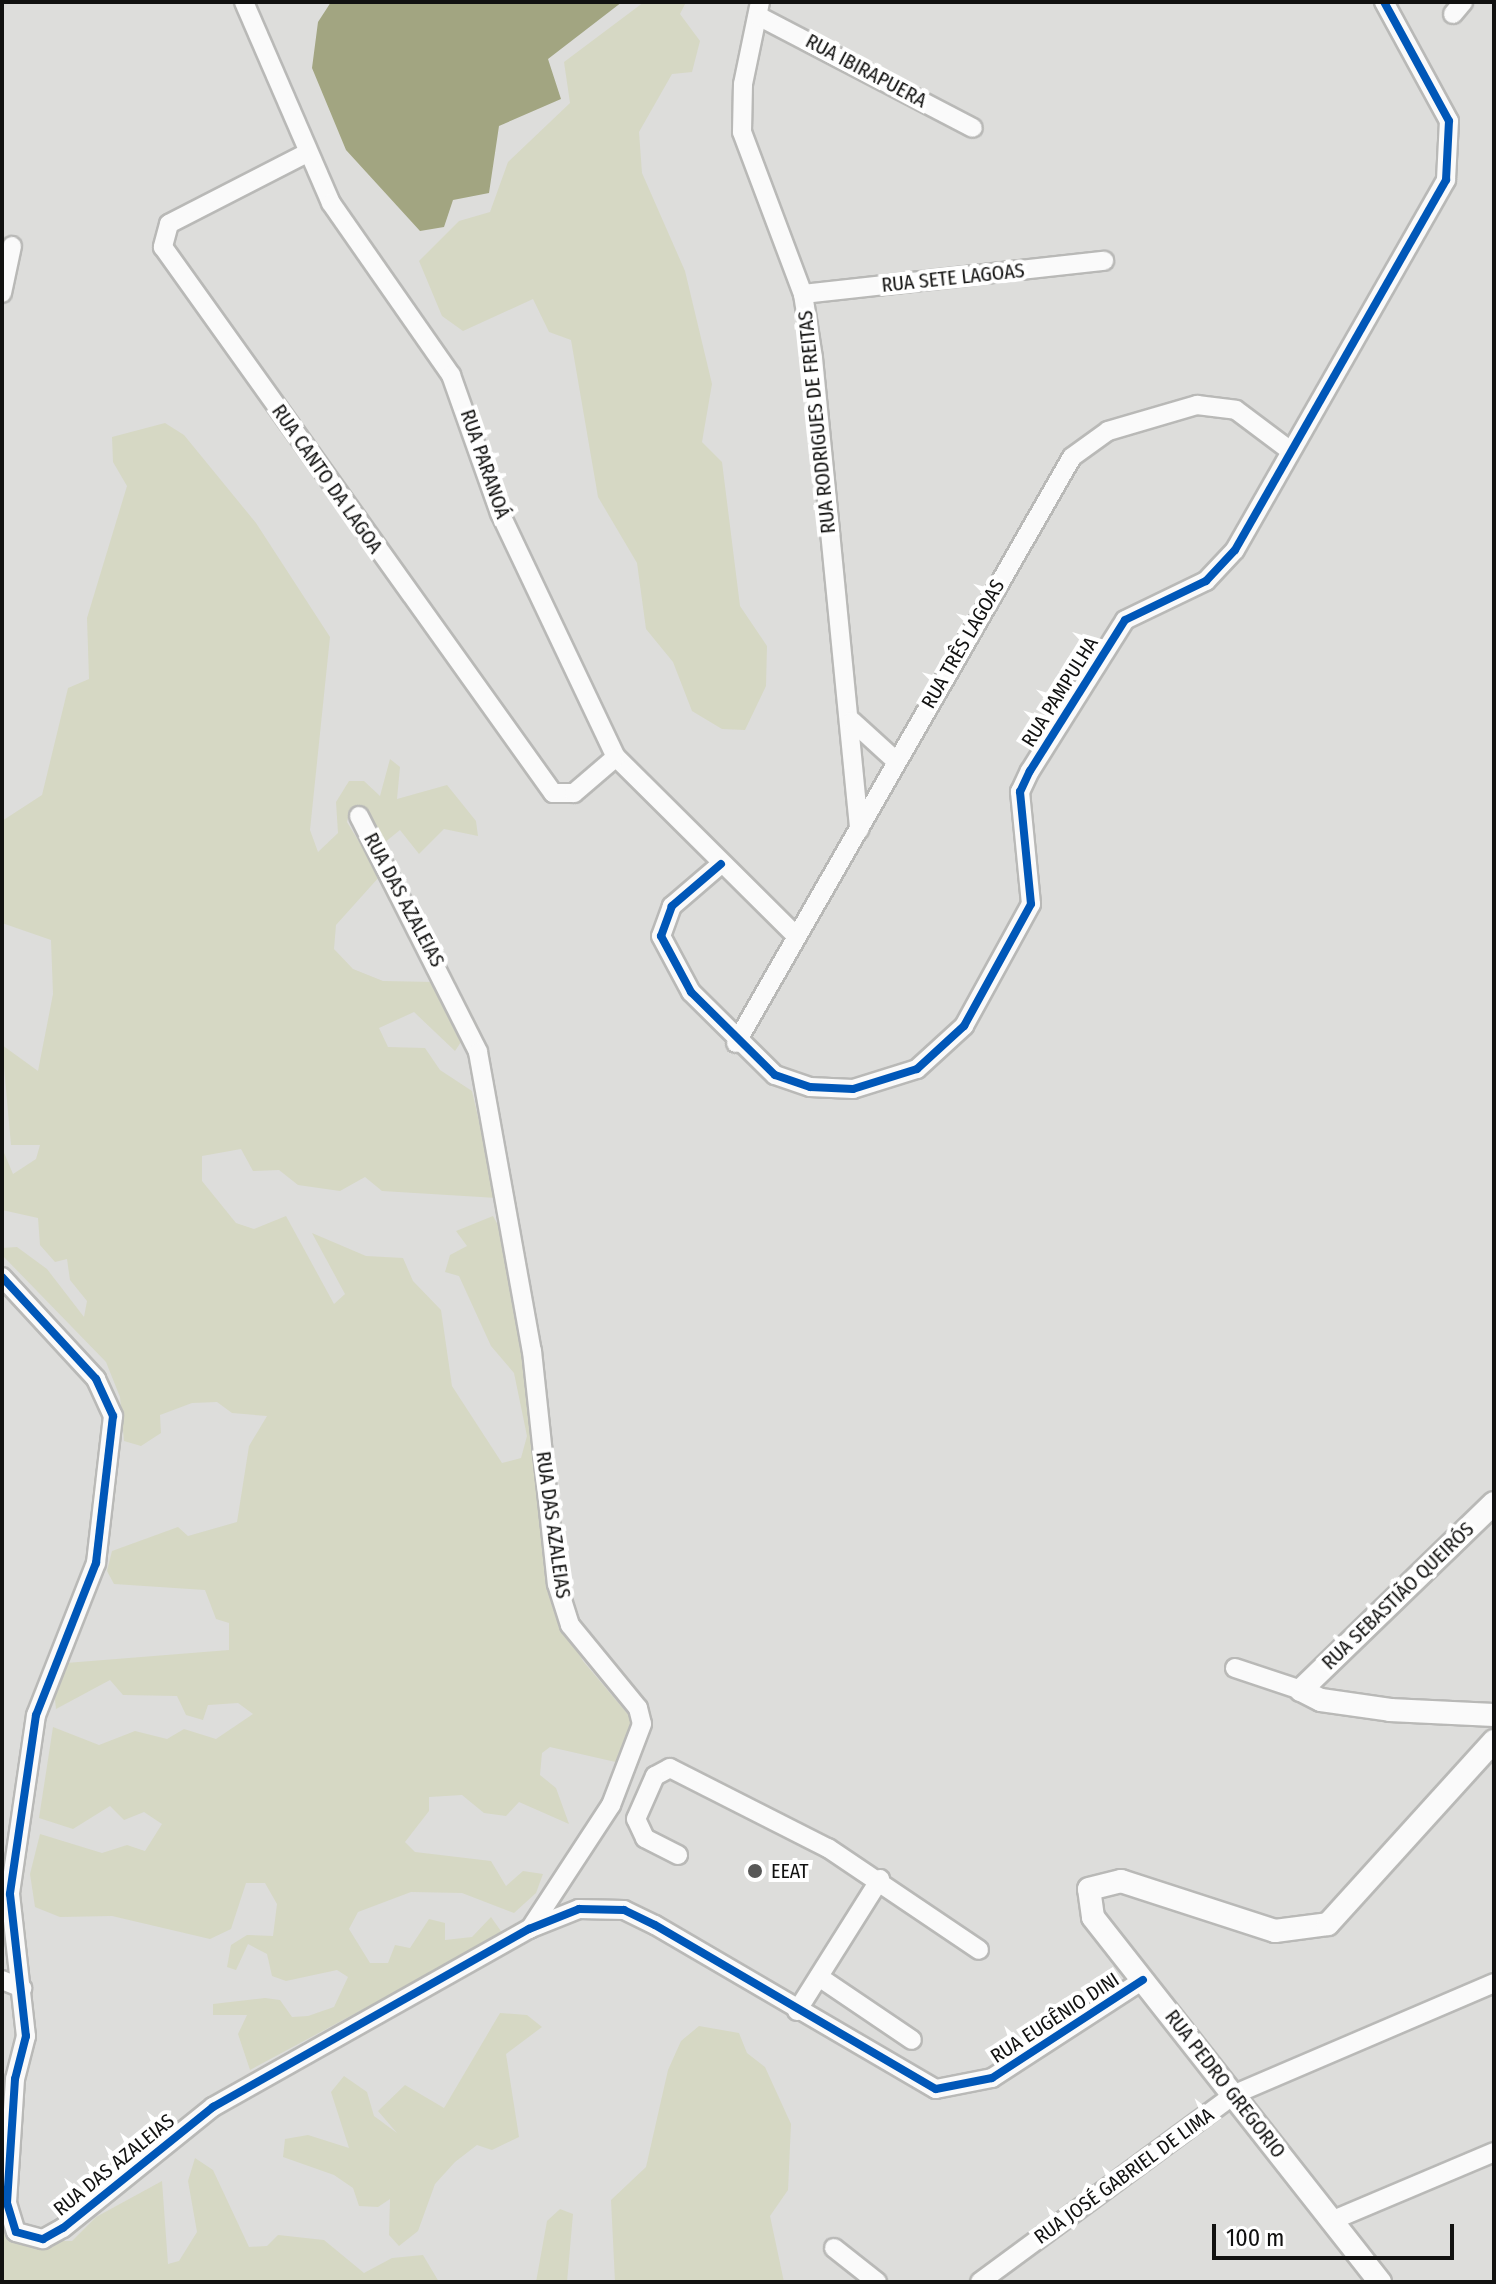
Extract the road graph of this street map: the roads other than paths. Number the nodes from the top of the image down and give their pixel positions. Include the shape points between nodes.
1 (244, 2) edge
2 (1384, 2) edge
3 (759, 9) edge
4 (973, 128) dead end
5 (307, 153) junction
6 (12, 246) dead end
7 (1104, 261) dead end
8 (2, 293) edge
9 (803, 294) junction
10 (1288, 449) junction
11 (847, 711) junction
12 (616, 757) junction
13 (896, 761) junction
14 (359, 816) dead end
15 (859, 830) junction
16 (721, 864) junction
17 (794, 934) junction
18 (736, 1043) junction
19 (2, 1277) edge
20 (1494, 1503) edge
21 (1235, 1668) dead end
22 (1301, 1690) junction
23 (1494, 1715) edge
24 (1494, 1741) edge
25 (678, 1855) dead end
26 (880, 1879) junction
27 (529, 1929) junction
28 (979, 1950) dead end
29 (819, 1977) junction
30 (2, 1980) edge
31 (1143, 1980) junction
32 (1494, 1983) edge
33 (22, 1988) junction
34 (797, 2011) junction
35 (912, 2040) dead end
36 (1235, 2094) junction
37 (1494, 2152) edge
38 (1331, 2221) junction
39 (834, 2248) dead end
40 (877, 2282) edge
41 (980, 2282) edge
42 (1380, 2282) edge

1 - 5 street, RUA PARANOÁ via 292,102
2 - 10 street, RUA PAMPULHA via 1449,121 1446,180
3 - 4 street, RUA IBIRAPUERA
3 - 9 street, RUA RODRIGUES DE FREITAS via 742,132
5 - 12 street, RUA PARANOÁ via 331,203 451,375 500,513
5 - 12 street, RUA CANTO DA LAGOA via 169,224 163,247 553,793 574,793
6 - 8 street
7 - 9 street, RUA SETE LAGOAS
9 - 11 street, RUA RODRIGUES DE FREITAS
10 - 13 street, RUA TRÊS LAGOAS via 1218,405 1197,405 1087,442
10 - 18 street, RUA PAMPULHA via 1222,567 1125,620 1030,771 1020,792 1031,904 964,1026 917,1069 853,1089 810,1087 775,1075
11 - 13 street via 857,733
11 - 15 street, RUA RODRIGUES DE FREITAS
12 - 16 street, RUA PARANOÁ
13 - 15 street, RUA TRÊS LAGOAS
14 - 27 street, RUA DAS AZALEIAS via 478,1052 532,1351 557,1584 576,1636 638,1708 642,1724 611,1805
15 - 17 street, RUA TRÊS LAGOAS
16 - 17 street, RUA PARANOÁ
16 - 18 street, RUA PAMPULHA via 672,906 661,936 691,992
17 - 18 street, RUA TRÊS LAGOAS
19 - 33 street, RUA DAS AZALEIAS via 96,1379 113,1416 96,1563 36,1715 10,1894
20 - 22 street, RUA SEBASTIÃO QUEIRÓS
21 - 22 street
22 - 23 street via 1321,1700 1390,1710
24 - 31 street, RUA PEDRO GREGORIO via 1328,1924 1275,1931 1121,1881 1095,1882 1087,1901 1093,1917
25 - 26 street via 645,1838 636,1819 655,1776 670,1768
26 - 28 street
26 - 29 street
27 - 33 street, RUA DAS AZALEIAS via 213,2107 43,2239 26,2239 7,2221 15,2079 26,2036
27 - 34 street via 579,1909 624,1910
29 - 34 street
29 - 35 street
30 - 33 street
31 - 34 street, RUA EUGÊNIO DINI via 992,2078 936,2089
31 - 36 street, RUA PEDRO GREGORIO
32 - 36 street, RUA JOSÉ GABRIEL DE LIMA
36 - 38 street, RUA PEDRO GREGORIO
36 - 41 street, RUA JOSÉ GABRIEL DE LIMA
37 - 38 street
38 - 42 street, RUA PEDRO GREGORIO
39 - 40 street

